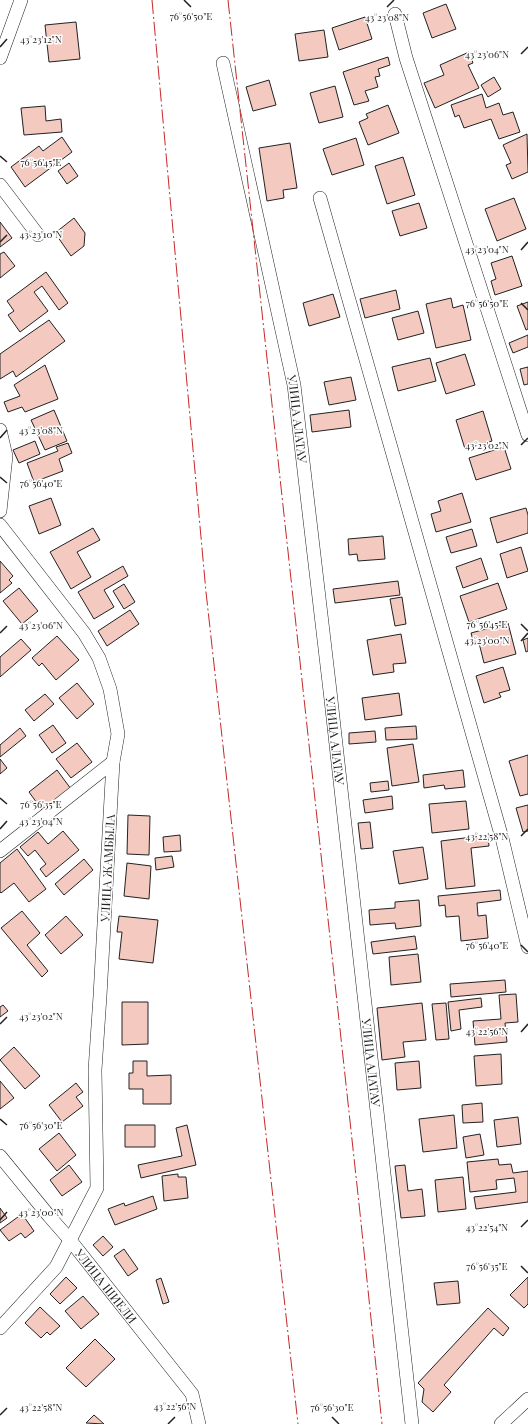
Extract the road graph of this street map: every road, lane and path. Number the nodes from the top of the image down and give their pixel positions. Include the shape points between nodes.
1 (21, 0) edge
2 (396, 14) dead end
3 (0, 58) edge
4 (223, 63) dead end
5 (0, 185) edge
6 (320, 198) dead end
7 (38, 235) dead end
8 (0, 430) edge
9 (528, 436) edge
10 (0, 511) edge
11 (0, 524) edge
12 (113, 762) junction
13 (2, 846) edge
14 (528, 947) edge
15 (0, 1156) edge
16 (70, 1240) junction
17 (0, 1328) edge
18 (528, 1399) edge
19 (199, 1424) edge
20 (412, 1424) edge
21 (501, 1424) edge

1 - 3 street
2 - 9 street via 406,58
4 - 20 street, УЛИЦА АЛАТАУ via 294,385
5 - 7 street
6 - 14 street via 500,830
8 - 10 street via 6,456
11 - 12 street, УЛИЦА ЖАМБЫЛА via 84,633 99,658 110,689 118,734
12 - 13 street
12 - 16 street, УЛИЦА ЖАМБЫЛА via 94,1070 97,1188
15 - 16 street, УЛИЦА ШИЕЛИ
16 - 17 street, УЛИЦА ЖАМБЫЛА via 56,1267
16 - 19 street, УЛИЦА ШИЕЛИ via 192,1394
18 - 21 street

